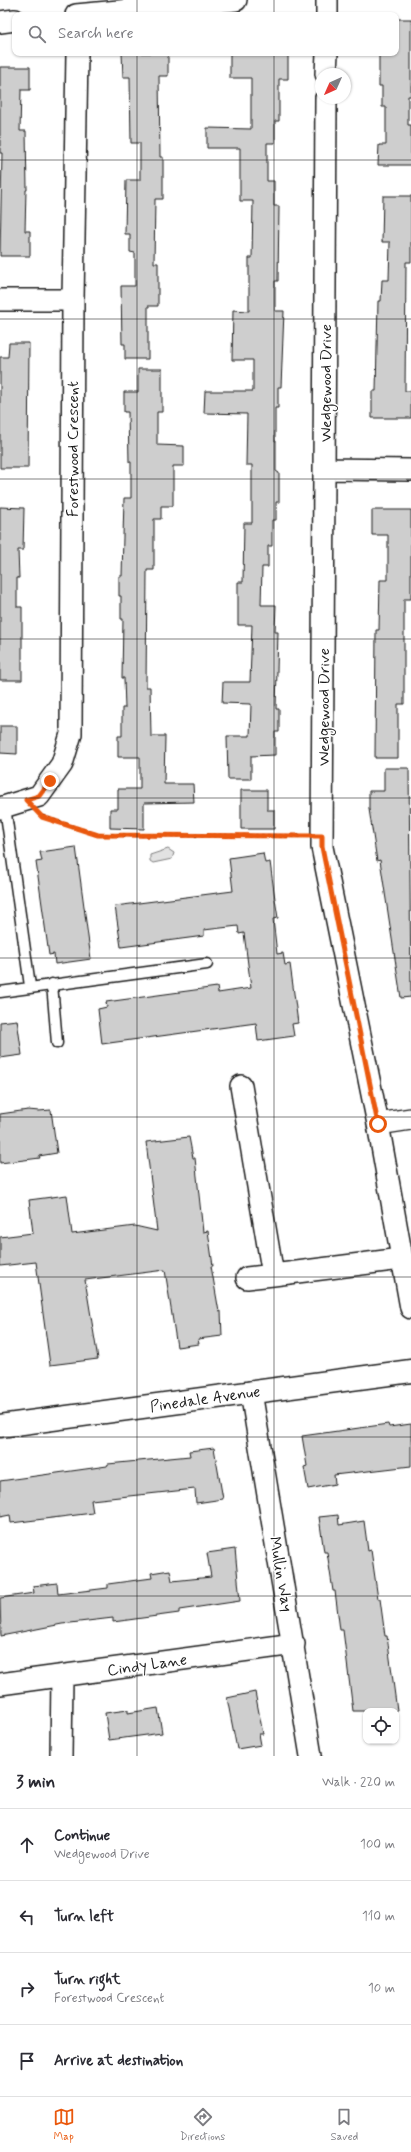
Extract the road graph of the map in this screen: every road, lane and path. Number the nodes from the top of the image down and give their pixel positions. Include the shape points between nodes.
1 (236, 0) edge
2 (327, 0) edge
3 (109, 12) edge
4 (327, 12) edge
5 (12, 20) edge
6 (0, 22) edge
7 (77, 56) edge
8 (327, 56) edge
9 (326, 68) edge
10 (326, 104) edge
11 (0, 300) edge
12 (73, 300) junction
13 (324, 469) junction
14 (411, 470) edge
15 (26, 800) junction
16 (3, 807) edge
17 (322, 836) junction
18 (207, 964) dead end
19 (52, 984) junction
20 (30, 986) junction
21 (0, 992) edge
22 (57, 1044) dead end
23 (241, 1086) dead end
24 (411, 1119) edge
25 (378, 1124) junction
26 (401, 1259) junction
27 (273, 1275) junction
28 (247, 1278) dead end
29 (411, 1308) edge
30 (411, 1371) edge
31 (251, 1392) junction
32 (0, 1426) edge
33 (294, 1644) junction
34 (62, 1676) junction
35 (0, 1684) edge
36 (61, 1756) edge
37 (311, 1756) edge

1 - 3 street
2 - 4 street
5 - 6 street
7 - 12 street, Forestwood Crescent
8 - 9 street
10 - 13 street, Wedgewood Drive
11 - 12 street
12 - 15 street, Forestwood Crescent via 71,734 62,764 39,796
13 - 14 street
13 - 17 street, Wedgewood Drive
15 - 16 street, Forestwood Crescent
15 - 17 path via 42,817 98,835
16 - 20 lane
17 - 25 street, Wedgewood Drive via 322,847
18 - 19 lane
19 - 20 lane
19 - 22 lane
20 - 21 lane
23 - 27 street
24 - 25 street
25 - 26 street, Wedgewood Drive
26 - 27 street
26 - 29 street, Wedgewood Drive
27 - 28 street
30 - 31 street, Pinedale Avenue
31 - 32 street, Pinedale Avenue
31 - 33 street, Mullin Way
33 - 34 street, Cindy Lane
33 - 37 street, Mullin Way
34 - 35 street, Cindy Lane
34 - 36 street

